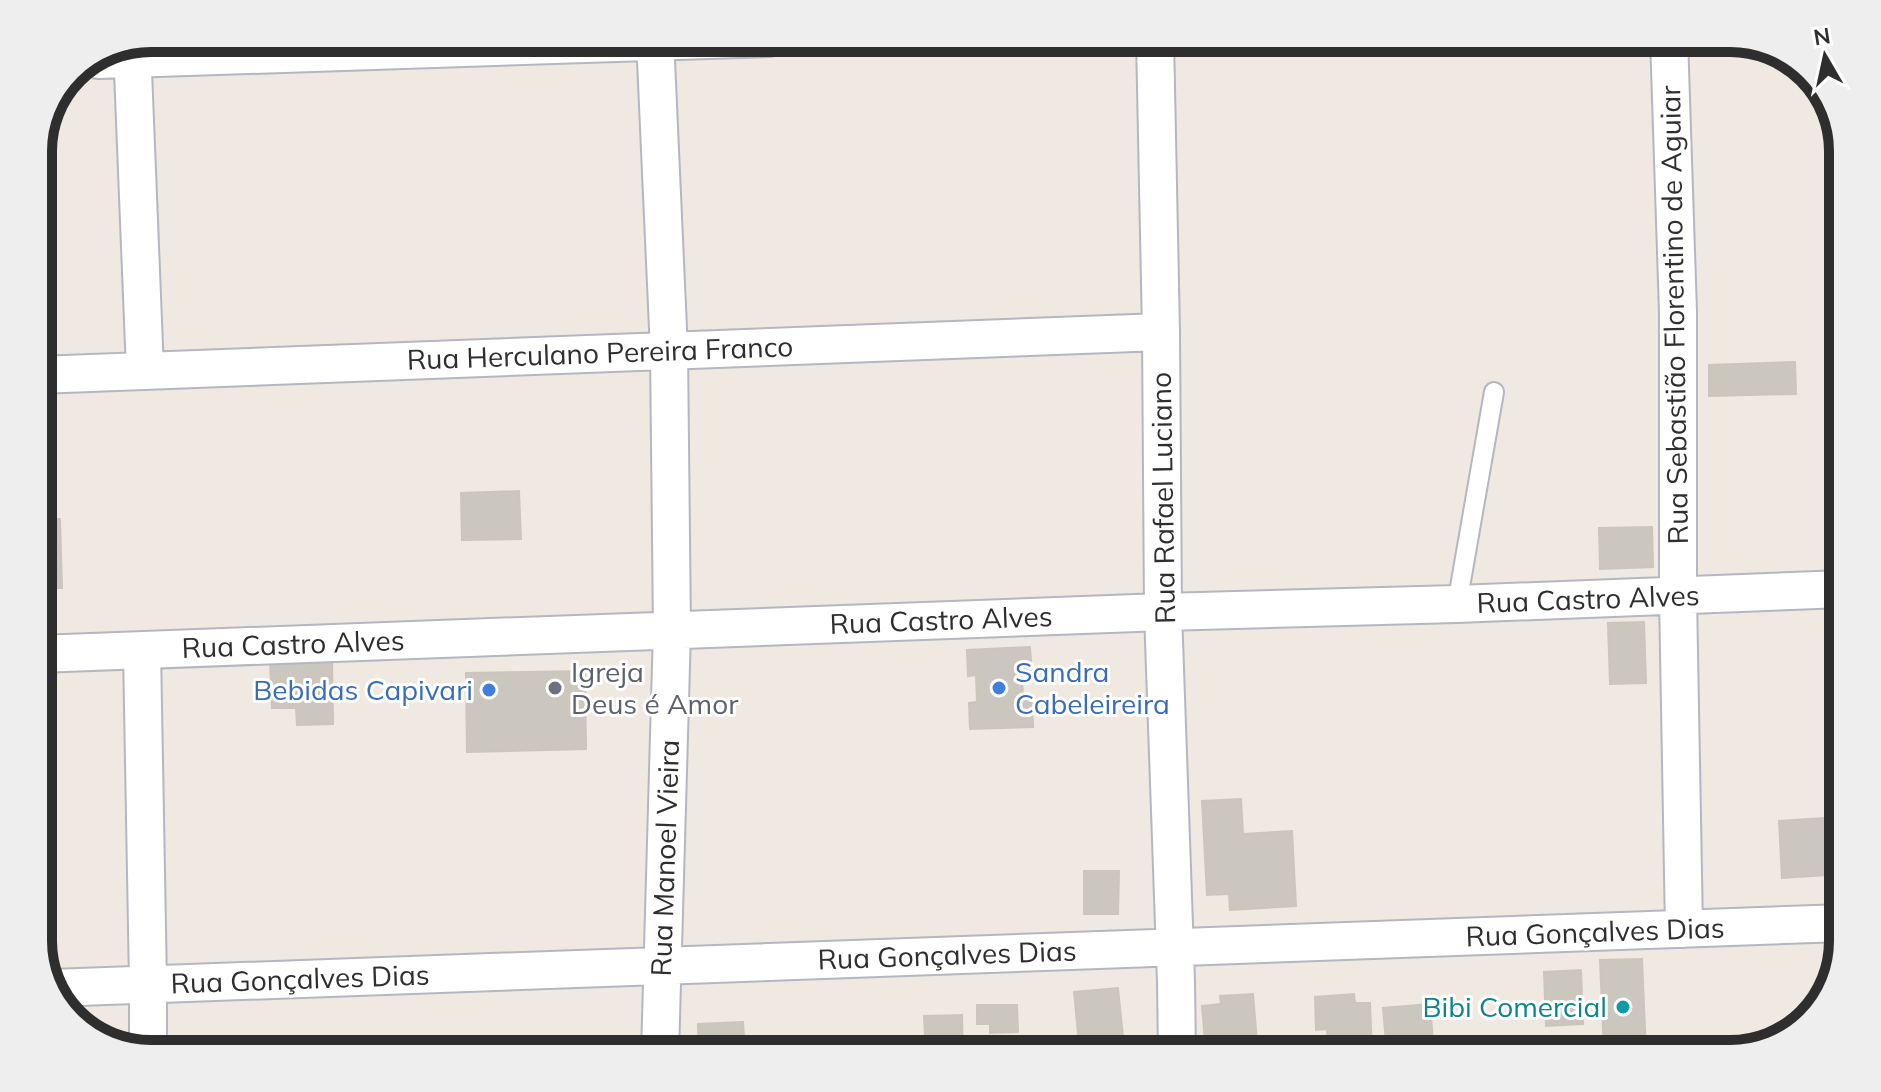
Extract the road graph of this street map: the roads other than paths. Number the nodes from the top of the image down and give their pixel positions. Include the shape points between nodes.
1 (228, 52) edge
2 (657, 52) edge
3 (1155, 52) edge
4 (1669, 52) edge
5 (130, 55) edge
6 (121, 57) edge
7 (1161, 332) junction
8 (669, 351) junction
9 (145, 371) junction
10 (52, 374) edge
11 (1494, 392) dead end
12 (1829, 590) edge
13 (1678, 596) junction
14 (1457, 604) junction
15 (1163, 612) junction
16 (672, 630) junction
17 (142, 650) junction
18 (52, 653) edge
19 (1829, 924) edge
20 (1684, 929) junction
21 (1174, 947) junction
22 (662, 966) junction
23 (148, 984) junction
24 (64, 988) edge
25 (148, 1040) edge
26 (660, 1040) edge
27 (1177, 1040) edge

1 - 5 street
2 - 8 street, Rua Manoel Vieira
3 - 7 street, Rua Rafael Luciano
4 - 13 street, Rua Sebastião Florentino de Aguiar via 1678,312
6 - 9 street
7 - 8 street, Rua Herculano Pereira Franco
7 - 15 street, Rua Rafael Luciano
8 - 9 street, Rua Herculano Pereira Franco
8 - 16 street, Rua Manoel Vieira
9 - 10 street, Rua Herculano Pereira Franco
11 - 14 lane
12 - 13 street, Rua Castro Alves
13 - 14 street, Rua Castro Alves
13 - 20 street, Rua Sebastião Florentino de Aguiar
14 - 15 street, Rua Castro Alves
15 - 16 street, Rua Castro Alves
15 - 21 street, Rua Rafael Luciano
16 - 17 street, Rua Castro Alves
16 - 22 street, Rua Manoel Vieira
17 - 18 street, Rua Castro Alves
17 - 23 street
19 - 20 street, Rua Gonçalves Dias
20 - 21 street, Rua Gonçalves Dias
21 - 22 street, Rua Gonçalves Dias
21 - 27 street, Rua Rafael Luciano
22 - 23 street, Rua Gonçalves Dias
22 - 26 street, Rua Manoel Vieira
23 - 24 street, Rua Gonçalves Dias
23 - 25 street

